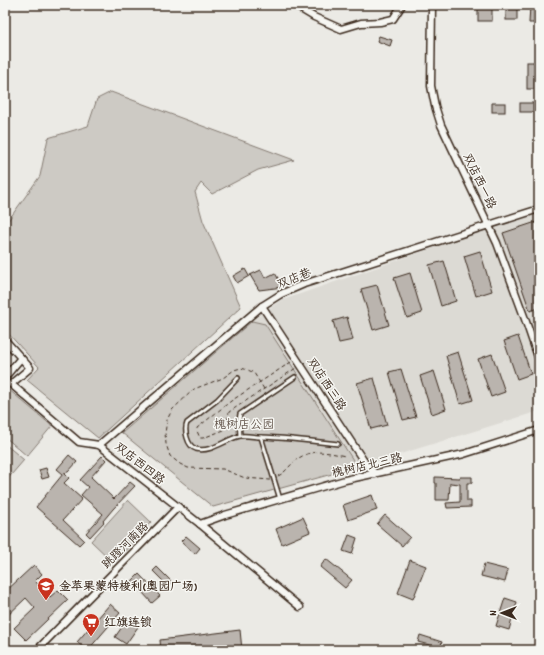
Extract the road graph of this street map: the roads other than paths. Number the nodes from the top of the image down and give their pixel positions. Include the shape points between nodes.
1 (294, 5) edge
2 (402, 5) edge
3 (432, 5) edge
4 (539, 209) edge
5 (489, 226) junction
6 (262, 306) junction
7 (5, 340) edge
8 (21, 358) junction
9 (539, 360) edge
10 (5, 377) edge
11 (295, 377) dead end
12 (238, 378) dead end
13 (539, 430) edge
14 (240, 436) junction
15 (261, 437) junction
16 (338, 444) dead end
17 (99, 445) junction
18 (374, 474) junction
19 (280, 499) junction
20 (178, 507) junction
21 (200, 524) junction
22 (300, 607) dead end
23 (37, 650) edge

1 - 2 street via 341,29 393,19
3 - 5 street, 双店西一路 via 431,86 435,106 441,125
4 - 5 street, 双店巷
5 - 6 street, 双店巷 via 304,284
5 - 9 street, 双店西一路
6 - 17 street, 双店巷
6 - 18 street, 双店西三路
7 - 8 street, 双店西四路
8 - 10 street
8 - 17 street, 双店西四路 via 30,368 11,384 79,442
11 - 14 lane via 240,414
12 - 14 lane via 218,400 190,420 185,427 191,446 195,448 207,448
13 - 18 street, 槐树店北三路 via 464,454
14 - 15 lane
15 - 16 lane
15 - 19 lane
17 - 20 street, 双店西四路
18 - 19 street, 槐树店北三路
19 - 21 street, 槐树店北三路
20 - 21 street, 双店西四路
20 - 23 street, 跳蹬河南路
21 - 22 street, 双店西四路

